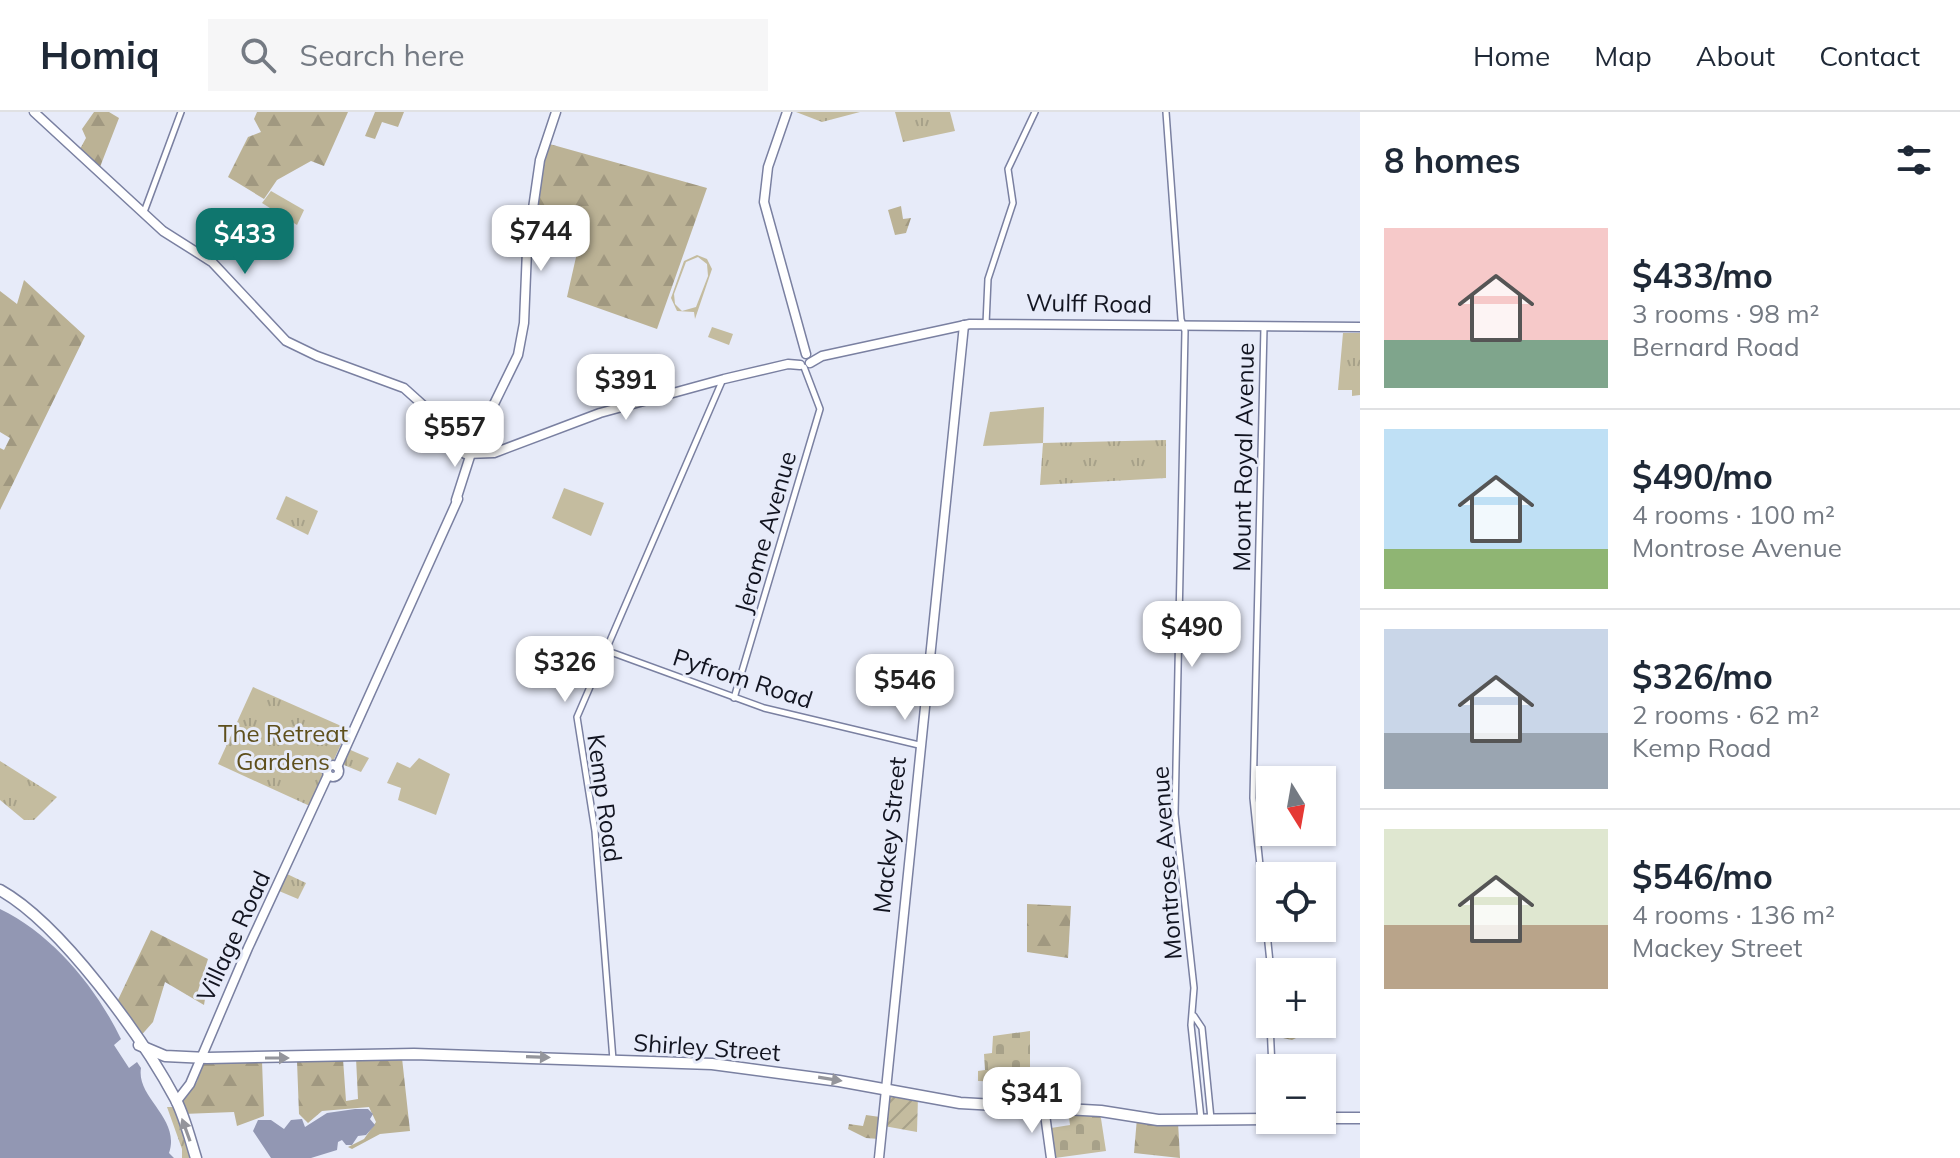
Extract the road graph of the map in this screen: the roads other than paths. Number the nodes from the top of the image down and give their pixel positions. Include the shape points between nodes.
1 (34, 112) edge
2 (181, 112) edge
3 (556, 112) edge
4 (786, 112) edge
5 (1035, 112) edge
6 (1166, 112) edge
7 (143, 213) junction
8 (986, 324) junction
9 (964, 325) junction
10 (1183, 325) junction
11 (1264, 326) junction
12 (1360, 327) edge
13 (804, 360) junction
14 (724, 379) junction
15 (474, 453) junction
16 (605, 650) junction
17 (734, 698) junction
18 (919, 745) junction
19 (0, 890) edge
20 (1270, 958) edge
21 (1193, 1015) junction
22 (139, 1045) junction
23 (172, 1057) junction
24 (199, 1058) junction
25 (613, 1061) junction
26 (154, 1066) junction
27 (888, 1089) junction
28 (176, 1102) junction
29 (883, 1103) joint
30 (1044, 1107) junction
31 (1336, 1118) edge
32 (1360, 1118) edge
33 (1256, 1119) edge
34 (1206, 1120) junction
35 (196, 1158) edge
36 (879, 1158) edge
37 (1051, 1158) edge

1 - 7 main road
2 - 7 street
3 - 15 main road, Village Road via 540,160 521,339
4 - 13 main road via 764,168 762,207
5 - 8 street via 1008,169 1013,203 988,279
6 - 10 street, Montrose Avenue
7 - 15 main road via 212,262 286,341 404,388 434,415 452,445
8 - 9 main road, Wulff Road
8 - 10 main road, Wulff Road
9 - 13 main road, Wulff Road
9 - 18 main road, Mackey Street
10 - 11 main road, Wulff Road
10 - 21 street, Montrose Avenue via 1175,814
11 - 12 main road, Wulff Road
11 - 20 street, Mount Royal Avenue via 1253,798
13 - 14 main road, Wulff Road
13 - 17 street, Jerome Avenue via 820,409
14 - 15 main road, Wulff Road via 591,416 522,444
14 - 16 street, Kemp Road
15 - 24 main road, Village Road
16 - 17 street, Pyfrom Road
16 - 25 street, Kemp Road via 577,722 595,831
17 - 18 street, Pyfrom Road
18 - 27 main road, Mackey Street
19 - 22 highway via 62,942
21 - 34 street, Montrose Avenue
21 - 34 street via 1202,1028
22 - 23 highway, Shirley Street
22 - 26 highway
23 - 24 highway, Shirley Street
23 - 26 highway
24 -> 25 highway, Shirley Street via 414,1054
24 - 28 main road, Village Road via 190,1084
25 -> 27 highway, Shirley Street via 712,1064
26 - 28 highway
27 - 29 highway
27 - 30 highway, Shirley Street via 960,1103
35 -> 28 highway
29 - 36 main road
30 - 34 highway, Shirley Street
30 - 37 main road
31 - 32 highway
33 - 34 highway, Shirley Street

